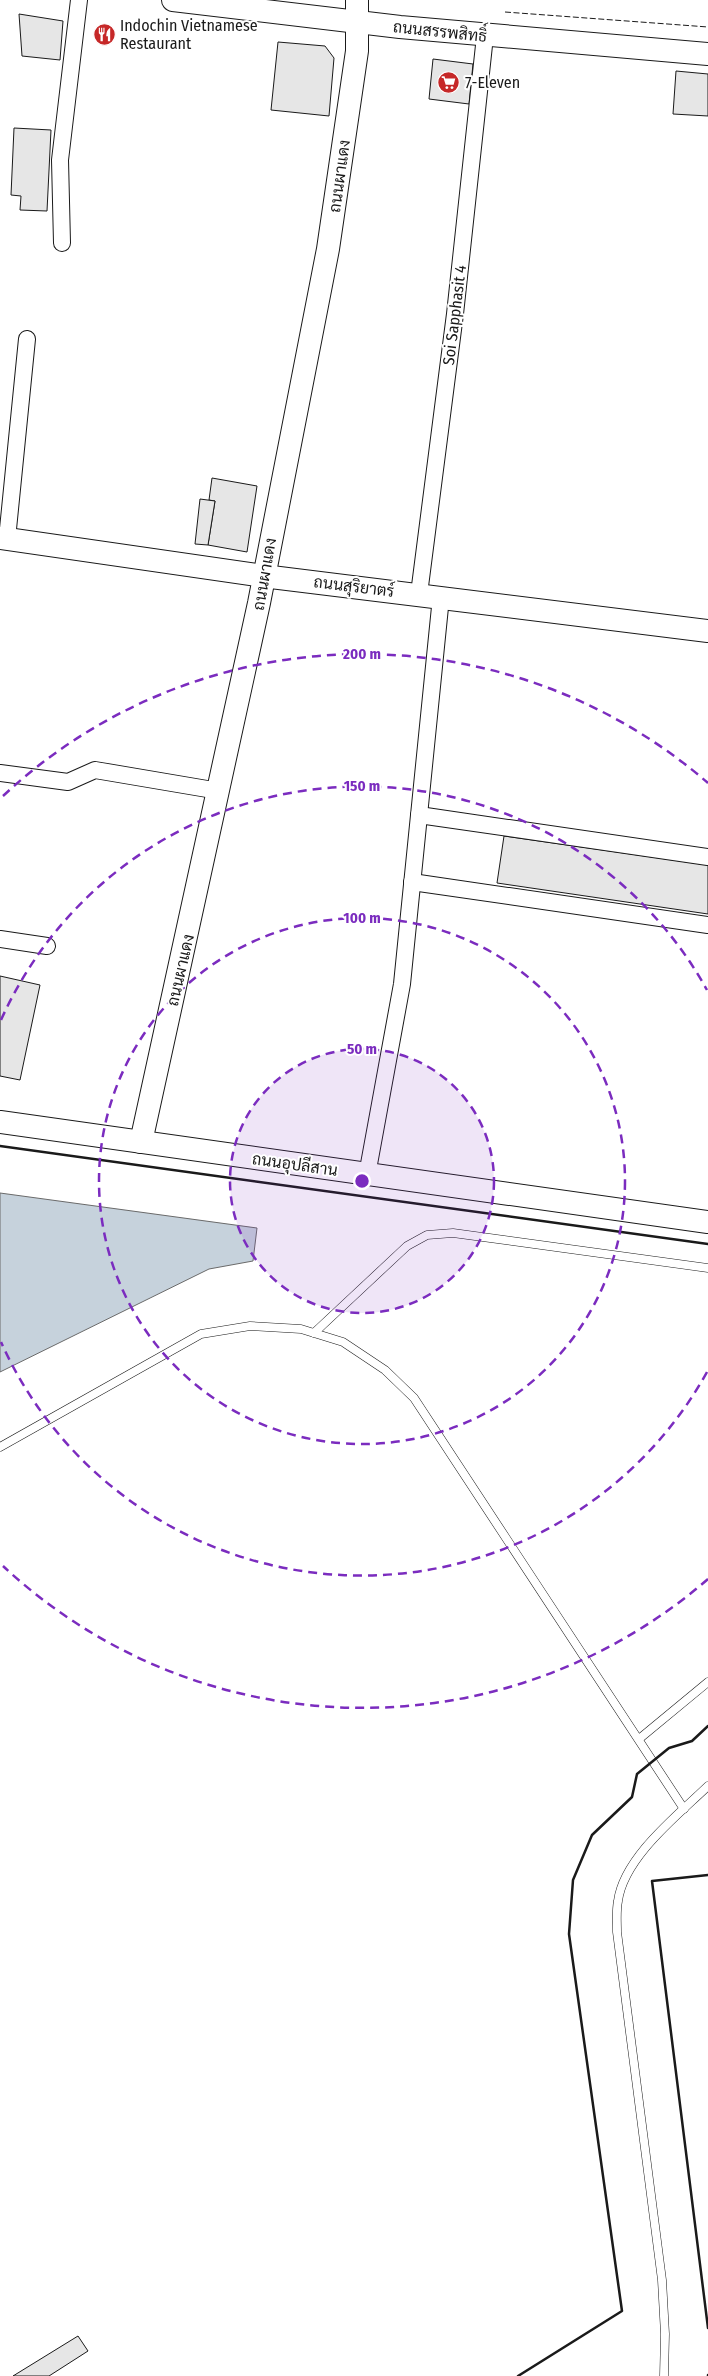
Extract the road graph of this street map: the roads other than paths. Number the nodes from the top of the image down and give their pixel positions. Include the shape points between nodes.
1 (79, 0) edge
2 (173, 0) edge
3 (357, 0) edge
4 (357, 22) junction
5 (485, 36) junction
6 (708, 54) edge
7 (62, 243) dead end
8 (27, 339) dead end
9 (3, 539) edge
10 (263, 576) junction
11 (419, 594) junction
12 (441, 597) junction
13 (708, 631) edge
14 (0, 773) edge
15 (219, 791) junction
16 (419, 815) junction
17 (708, 857) edge
18 (412, 882) junction
19 (708, 925) edge
20 (0, 939) edge
21 (47, 946) dead end
22 (0, 1122) edge
23 (141, 1142) junction
24 (366, 1175) junction
25 (708, 1222) edge
26 (708, 1268) edge
27 (314, 1333) junction
28 (0, 1447) edge
29 (708, 1682) edge
30 (638, 1739) junction
31 (708, 1786) edge
32 (684, 1809) junction
33 (664, 2376) edge

1 - 7 street via 60,160
2 - 4 street, ถนนสรรพสิทธิ์
3 - 4 street, ถนนผาแดง
4 - 5 street, ถนนสรรพสิทธิ์
4 - 10 street, ถนนผาแดง via 357,51 328,249
5 - 6 street, ถนนสรรพสิทธิ์
5 - 11 street, Soi Sapphasit 4 via 455,314
8 - 9 street
9 - 10 street, ถนนสุริยาตร์
10 - 11 street, ถนนสุริยาตร์
10 - 15 street, ถนนผาแดง
11 - 12 street, ถนนสุริยาตร์
12 - 13 street, ถนนสุริยาตร์
12 - 16 street
14 - 15 street via 68,782 95,770
15 - 23 street, ถนนผาแดง
16 - 17 street
16 - 18 street
18 - 19 street
18 - 24 street via 402,984
20 - 21 street
22 - 23 street, ถนนอุปลีสาน
23 - 24 street, ถนนอุปลีสาน
24 - 25 street, ถนนอุปลีสาน
26 - 27 lane via 453,1233 427,1235 407,1246
27 - 28 lane via 301,1328 250,1326 201,1334
27 - 30 lane via 343,1342 385,1370 414,1398
29 - 30 lane
30 - 32 lane
31 - 32 lane
32 - 33 lane via 647,1846 627,1873 618,1899 617,1916 662,2280

